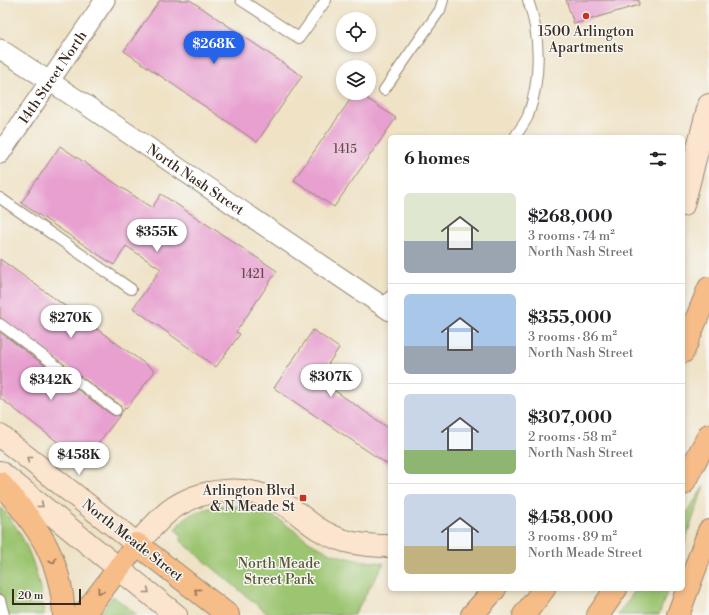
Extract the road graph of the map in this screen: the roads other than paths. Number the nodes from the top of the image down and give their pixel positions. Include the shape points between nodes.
1 (105, 0) edge
2 (241, 0) edge
3 (326, 0) edge
4 (443, 0) edge
5 (528, 0) edge
6 (0, 49) edge
7 (50, 82) junction
8 (384, 90) dead end
9 (709, 105) edge
10 (516, 135) edge
11 (0, 154) edge
12 (685, 197) edge
13 (0, 198) edge
14 (709, 288) edge
15 (131, 289) dead end
16 (387, 304) edge
17 (0, 324) edge
18 (685, 347) edge
19 (116, 410) dead end
20 (709, 435) edge
21 (0, 436) edge
22 (0, 472) edge
23 (685, 480) edge
24 (0, 483) edge
25 (709, 531) edge
26 (137, 544) junction
27 (388, 546) edge
28 (118, 568) junction
29 (493, 591) edge
30 (542, 591) edge
31 (615, 591) edge
32 (0, 600) edge
33 (4, 615) edge
34 (64, 615) edge
35 (83, 615) edge
36 (176, 615) edge
37 (228, 615) edge
38 (472, 615) edge
39 (524, 615) edge
40 (598, 615) edge
41 (678, 615) edge

1 - 7 street, 14th Street North
2 - 3 lane via 299,38
4 - 8 lane via 440,10
5 - 10 lane via 534,19 539,69 528,116
6 - 7 street, North Nash Street
7 - 11 street, 14th Street North
7 - 16 street, North Nash Street
9 - 12 street
13 - 15 lane
14 - 18 highway
17 - 19 lane
20 - 23 highway
26 -> 21 street, North Meade Street
22 -> 28 street
24 -> 34 highway via 46,544 60,584
25 - 41 highway
26 - 27 street via 166,514 179,505 210,493 232,490 254,492 270,497 325,533 347,542
26 - 28 highway
37 -> 26 highway, North Meade Street
28 -> 35 highway
28 -> 36 street
29 - 38 highway
30 - 39 highway
31 - 40 highway
32 - 33 lane

